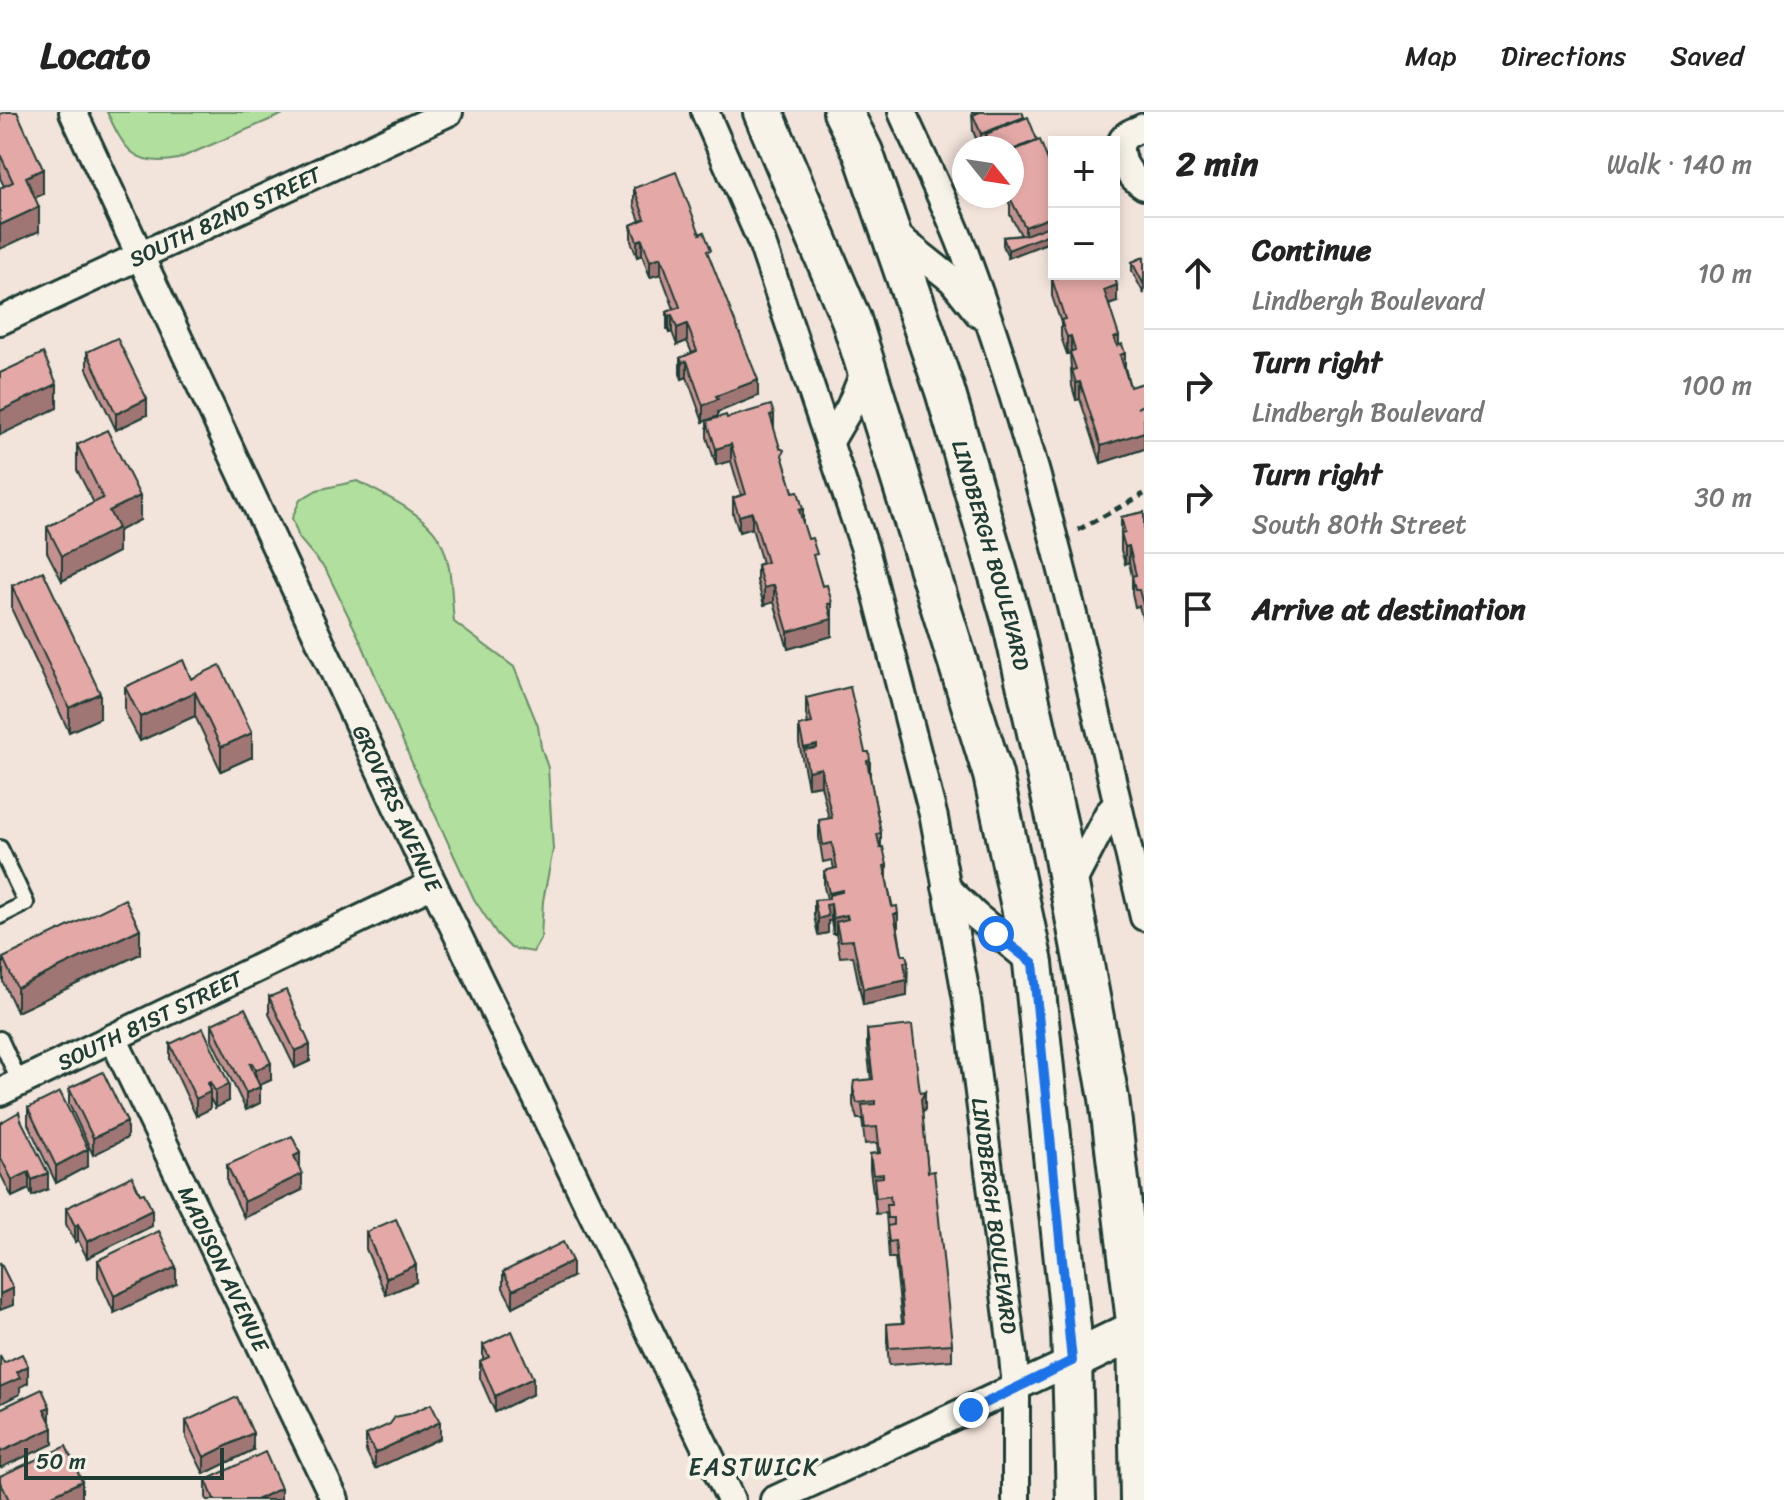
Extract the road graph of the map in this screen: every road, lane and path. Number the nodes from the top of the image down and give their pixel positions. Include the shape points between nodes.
1 (73, 112) edge
2 (449, 112) edge
3 (705, 112) edge
4 (763, 112) edge
5 (843, 112) edge
6 (902, 112) edge
7 (1144, 127) edge
8 (1144, 186) edge
9 (890, 230) junction
10 (141, 257) junction
11 (0, 321) edge
12 (996, 341) junction
13 (866, 368) junction
14 (829, 443) junction
15 (1144, 494) edge
16 (1056, 542) junction
17 (1117, 804) junction
18 (0, 848) edge
19 (433, 884) junction
20 (946, 887) junction
21 (1070, 887) junction
22 (0, 916) edge
23 (1144, 917) edge
24 (1033, 963) junction
25 (113, 1038) junction
26 (0, 1039) edge
27 (10, 1087) edge
28 (1140, 1328) edge
29 (1072, 1361) junction
30 (1016, 1389) junction
31 (335, 1500) edge
32 (731, 1500) edge
33 (774, 1500) edge
34 (1016, 1500) edge
35 (1076, 1500) edge
36 (1140, 1500) edge

1 - 10 street, GROVERS AVENUE
2 - 10 street, SOUTH 82ND STREET
3 - 14 street, LINDBERGH BOULEVARD via 762,243
4 - 13 main road via 851,319
5 - 9 main road, LINDBERGH BOULEVARD
6 - 12 street via 967,259
7 - 8 street via 1120,143 1126,167
9 - 12 street via 952,280
9 - 21 main road, LINDBERGH BOULEVARD via 945,391 1012,621
10 - 11 street, SOUTH 82ND STREET
10 - 19 street, GROVERS AVENUE
12 - 16 street
13 - 14 street
13 - 24 main road via 993,775
14 - 20 street, LINDBERGH BOULEVARD via 865,549 934,818
15 - 16 path
16 - 17 street
17 - 21 street
17 - 23 street
18 - 22 lane via 26,903
19 - 25 street, SOUTH 81ST STREET
19 - 32 street, GROVERS AVENUE
20 - 24 street
20 - 30 street, LINDBERGH BOULEVARD via 967,1000
21 - 28 main road, LINDBERGH BOULEVARD via 1109,1098
24 - 29 main road
25 - 27 street, SOUTH 81ST STREET
25 - 31 street, MADISON AVENUE
26 - 27 lane
28 - 29 main road
28 - 36 main road, LINDBERGH BOULEVARD
29 - 30 street
29 - 35 main road
30 - 33 street
30 - 34 street, LINDBERGH BOULEVARD

